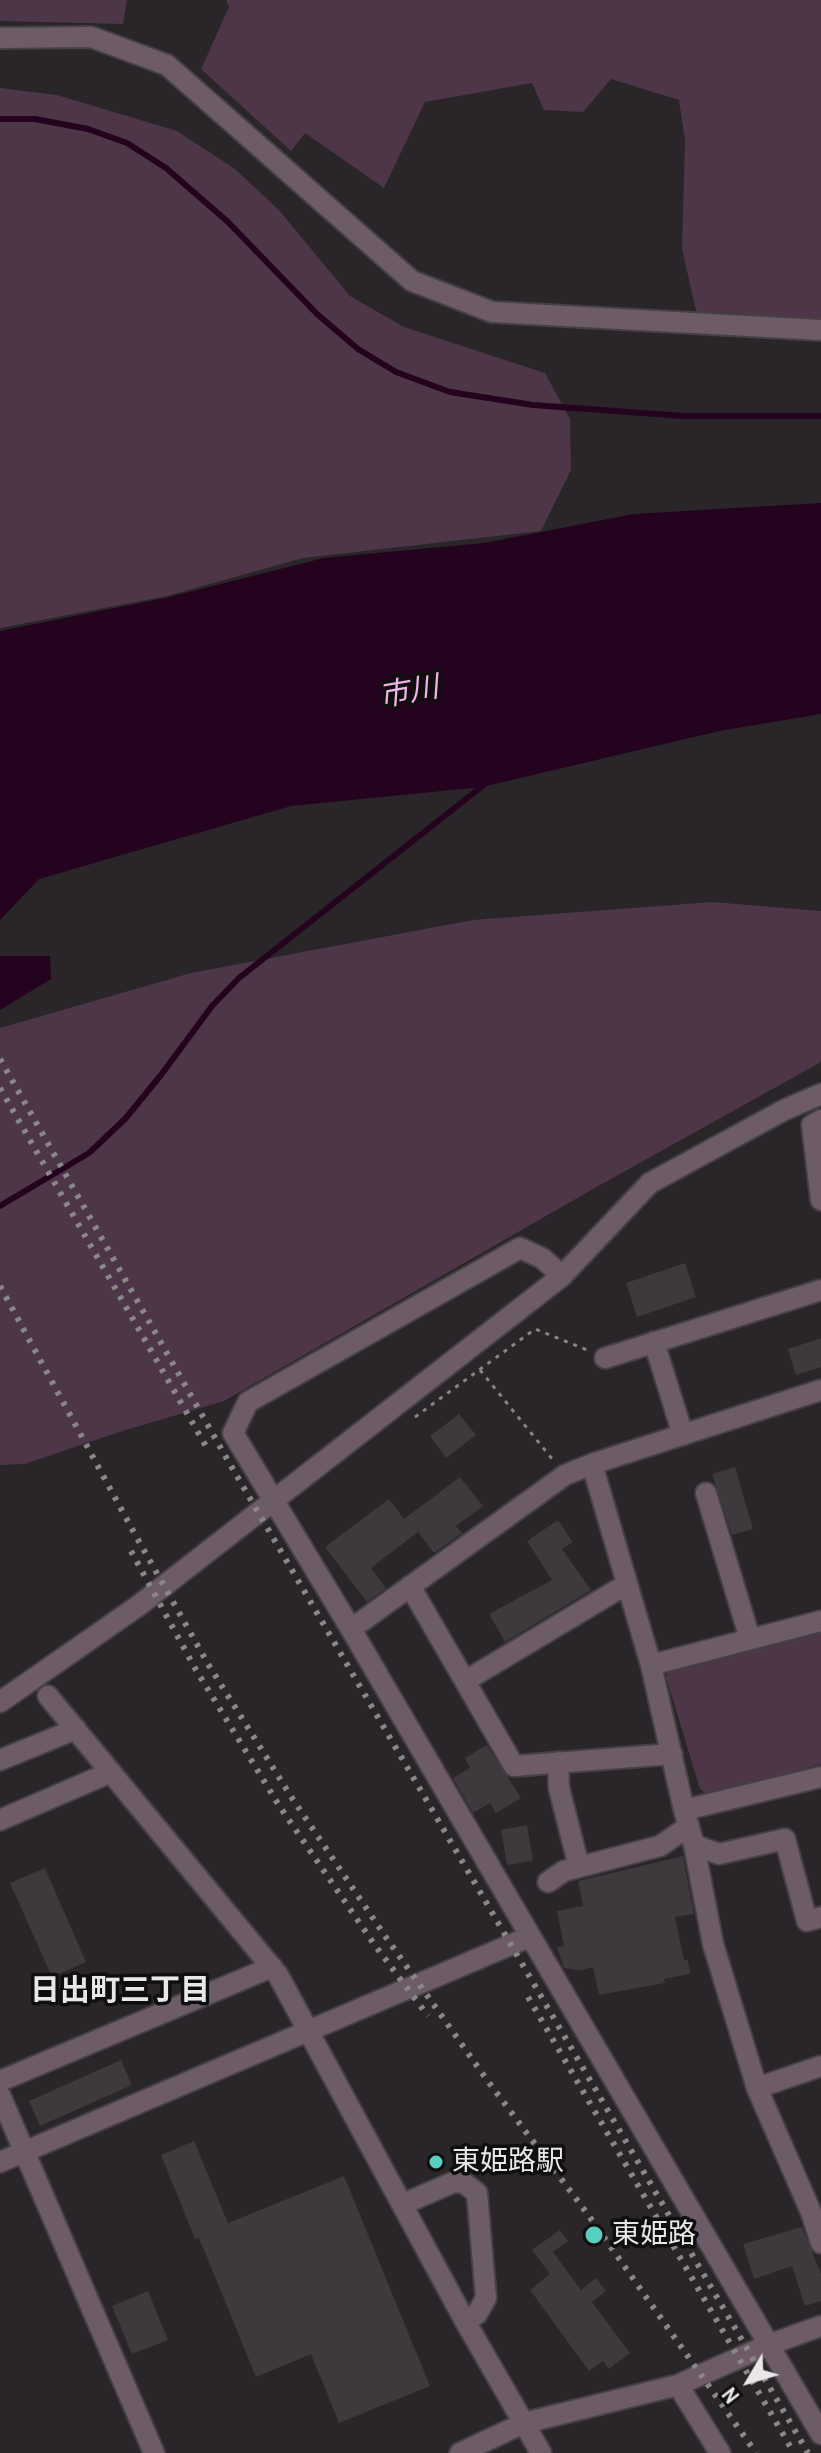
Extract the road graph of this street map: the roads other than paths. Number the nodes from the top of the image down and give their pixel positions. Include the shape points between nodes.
1 (0, 38) edge
2 (821, 330) edge
3 (821, 1094) edge
4 (821, 1120) edge
5 (821, 1200) edge
6 (562, 1276) junction
7 (821, 1290) edge
8 (654, 1342) junction
9 (605, 1358) road end
10 (821, 1390) edge
11 (683, 1435) junction
12 (592, 1464) junction
13 (706, 1493) dead end
14 (273, 1502) junction
15 (627, 1584) junction
16 (410, 1586) junction
17 (821, 1621) edge
18 (351, 1629) junction
19 (750, 1639) junction
20 (651, 1665) junction
21 (465, 1681) junction
22 (48, 1696) dead end
23 (0, 1702) edge
24 (76, 1729) junction
25 (672, 1754) junction
26 (0, 1760) edge
27 (558, 1762) junction
28 (111, 1772) junction
29 (821, 1777) edge
30 (0, 1820) edge
31 (689, 1827) junction
32 (579, 1867) junction
33 (548, 1882) dead end
34 (819, 1924) edge
35 (529, 1937) junction
36 (272, 1967) junction
37 (310, 2031) junction
38 (821, 2066) edge
39 (0, 2081) edge
40 (757, 2088) junction
41 (0, 2095) edge
42 (24, 2152) junction
43 (0, 2162) edge
44 (403, 2204) junction
45 (821, 2243) edge
46 (465, 2321) junction
47 (821, 2326) edge
48 (768, 2345) junction
49 (678, 2385) junction
50 (524, 2423) junction
51 (821, 2434) edge
52 (154, 2453) edge
53 (460, 2453) edge
54 (541, 2453) edge
55 (720, 2453) edge

1 - 2 street via 91,37 167,65 412,281 492,312
3 - 6 street via 650,1183
4 - 5 street via 812,1125
6 - 14 street
6 - 14 street via 520,1248 248,1402 233,1433
7 - 8 street
8 - 9 street
8 - 11 street
10 - 11 street
11 - 12 street
12 - 15 street
12 - 16 street via 565,1475
13 - 19 street
14 - 18 street
14 - 23 street via 138,1606
15 - 20 street
15 - 21 street
16 - 18 street
16 - 21 street
17 - 19 street
18 - 35 street
19 - 20 street
20 - 25 street
21 - 27 street via 514,1766
22 - 24 street
24 - 26 street
24 - 28 street
25 - 27 street
25 - 31 street
27 - 32 street via 559,1788
28 - 30 street
28 - 36 street
29 - 31 street
31 - 32 street via 660,1846
31 - 34 street via 719,1854 785,1839 807,1921
31 - 40 street via 713,1944
32 - 33 street
35 - 37 street
35 - 48 street
36 - 37 street
36 - 39 street
37 - 42 street
37 - 44 street
38 - 40 street
40 - 45 street
41 - 42 street
42 - 43 street
42 - 52 street
44 - 46 street
44 - 46 street via 454,2182 477,2193 486,2298 477,2314
46 - 50 street
47 - 48 street
48 - 49 street
48 - 51 street
49 - 50 street
49 - 55 street
50 - 53 street
50 - 54 street

